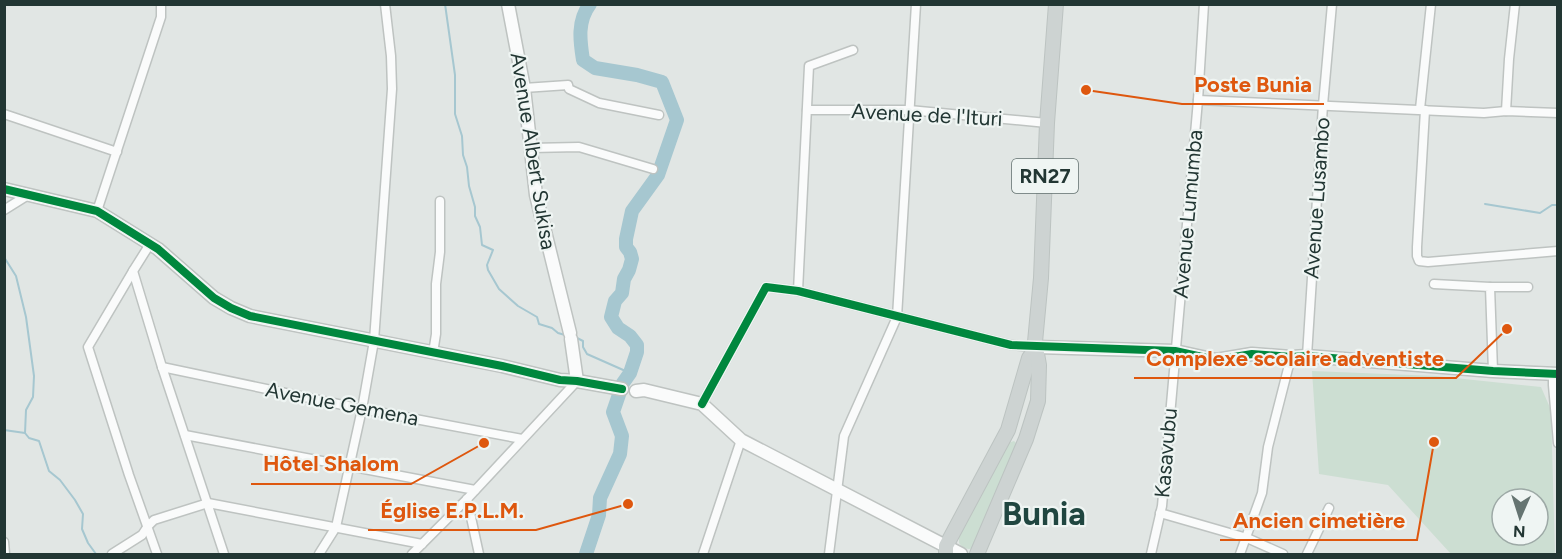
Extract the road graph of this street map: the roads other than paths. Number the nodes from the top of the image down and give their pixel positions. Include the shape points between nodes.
1 (161, 4) edge
2 (385, 4) edge
3 (508, 4) edge
4 (916, 4) edge
5 (1056, 4) edge
6 (1204, 4) edge
7 (1332, 4) edge
8 (1431, 4) edge
9 (1515, 4) edge
10 (853, 50) dead end
11 (524, 88) junction
12 (1198, 100) junction
13 (1323, 105) junction
14 (807, 110) junction
15 (909, 110) junction
16 (1423, 110) junction
17 (1506, 111) junction
18 (1557, 113) edge
19 (4, 114) edge
20 (659, 115) dead end
21 (1047, 123) junction
22 (530, 148) junction
23 (117, 152) junction
24 (653, 169) dead end
25 (4, 189) edge
26 (28, 195) junction
27 (440, 201) dead end
28 (4, 210) edge
29 (97, 211) junction
30 (150, 244) junction
31 (1557, 251) edge
32 (133, 271) junction
33 (1434, 284) dead end
34 (1490, 287) junction
35 (1528, 287) dead end
36 (798, 291) junction
37 (897, 317) junction
38 (374, 341) junction
39 (1037, 346) junction
40 (1175, 351) junction
41 (433, 353) junction
42 (1307, 356) junction
43 (1291, 357) junction
44 (162, 367) junction
45 (1493, 371) junction
46 (1555, 374) edge
47 (577, 381) junction
48 (617, 388) dead end
49 (636, 391) dead end
50 (702, 404) junction
51 (362, 409) junction
52 (1008, 430) junction
53 (186, 435) junction
54 (522, 439) junction
55 (1026, 439) junction
56 (741, 440) junction
57 (1557, 443) edge
58 (350, 466) junction
59 (475, 490) junction
60 (836, 490) junction
61 (467, 499) junction
62 (208, 503) junction
63 (1329, 508) dead end
64 (1160, 513) junction
65 (148, 526) junction
66 (336, 527) junction
67 (1247, 538) junction
68 (4, 542) edge
69 (422, 544) junction
70 (946, 550) edge
71 (5, 555) edge
72 (111, 555) edge
73 (157, 555) edge
74 (224, 555) edge
75 (319, 555) edge
76 (412, 555) edge
77 (479, 555) edge
78 (703, 555) edge
79 (829, 555) edge
80 (961, 555) edge
81 (977, 555) edge
82 (1151, 555) edge
83 (1240, 555) edge
84 (1283, 555) edge
85 (1307, 555) edge

1 - 23 street via 161,17
2 - 38 street via 392,89
3 - 11 street, Avenue Albert Sukisa
4 - 15 street
5 - 21 main road, RN27
6 - 12 street, Avenue Lumumba
7 - 13 street, Avenue Lusambo
8 - 16 street
9 - 17 street
10 - 14 street via 809,66
11 - 20 street via 568,86 599,103
11 - 22 street, Avenue Albert Sukisa
12 - 13 street
12 - 40 street, Avenue Lumumba
13 - 16 street
13 - 42 street, Avenue Lusambo
14 - 15 street, Avenue de l'Ituri
14 - 36 street
15 - 21 street, Avenue de l'Ituri
15 - 37 street
16 - 17 street
16 - 31 street via 1419,261
17 - 18 street
19 - 23 street
21 - 39 main road, RN27
22 - 24 street via 579,147
22 - 47 street, Avenue Albert Sukisa via 536,195
23 - 29 street
25 - 26 street
26 - 28 street
26 - 29 street
27 - 41 street
29 - 30 street
30 - 32 street
30 - 38 street via 231,308 250,316
32 - 44 street
32 - 65 street via 88,347
33 - 34 street
34 - 35 street
34 - 45 street
36 - 37 street
36 - 50 street via 766,287
37 - 39 street via 1011,345
37 - 60 street via 844,436
38 - 41 street
38 - 51 street
39 - 40 street
39 - 52 main road, RN27 via 1029,358
39 - 55 main road, RN27 via 1038,401
40 - 43 street via 1216,360 1252,354
40 - 64 street, Kasavubu
41 - 47 street
42 - 43 street
42 - 45 street
43 - 67 street via 1268,447 1262,493
44 - 51 street, Avenue Gemena
44 - 53 street
45 - 46 street
46 - 57 street via 1552,385
47 - 48 street
47 - 54 street
49 - 50 street
50 - 56 street
51 - 54 street, Avenue Gemena
51 - 58 street
52 - 55 main road
52 - 70 main road, RN27
53 - 58 street
53 - 62 street
54 - 59 street
55 - 81 main road, RN27
56 - 60 street
56 - 78 street
58 - 59 street
58 - 66 street
59 - 61 street
60 - 70 street
60 - 79 street
61 - 69 street
61 - 77 street
62 - 65 street via 154,520
62 - 66 street
62 - 74 street
63 - 85 street
64 - 67 street
64 - 82 street, Kasavubu
65 - 72 street via 142,535
65 - 73 street
66 - 69 street
66 - 75 street
67 - 83 street
67 - 84 street
68 - 71 street
69 - 76 street
70 - 80 street

